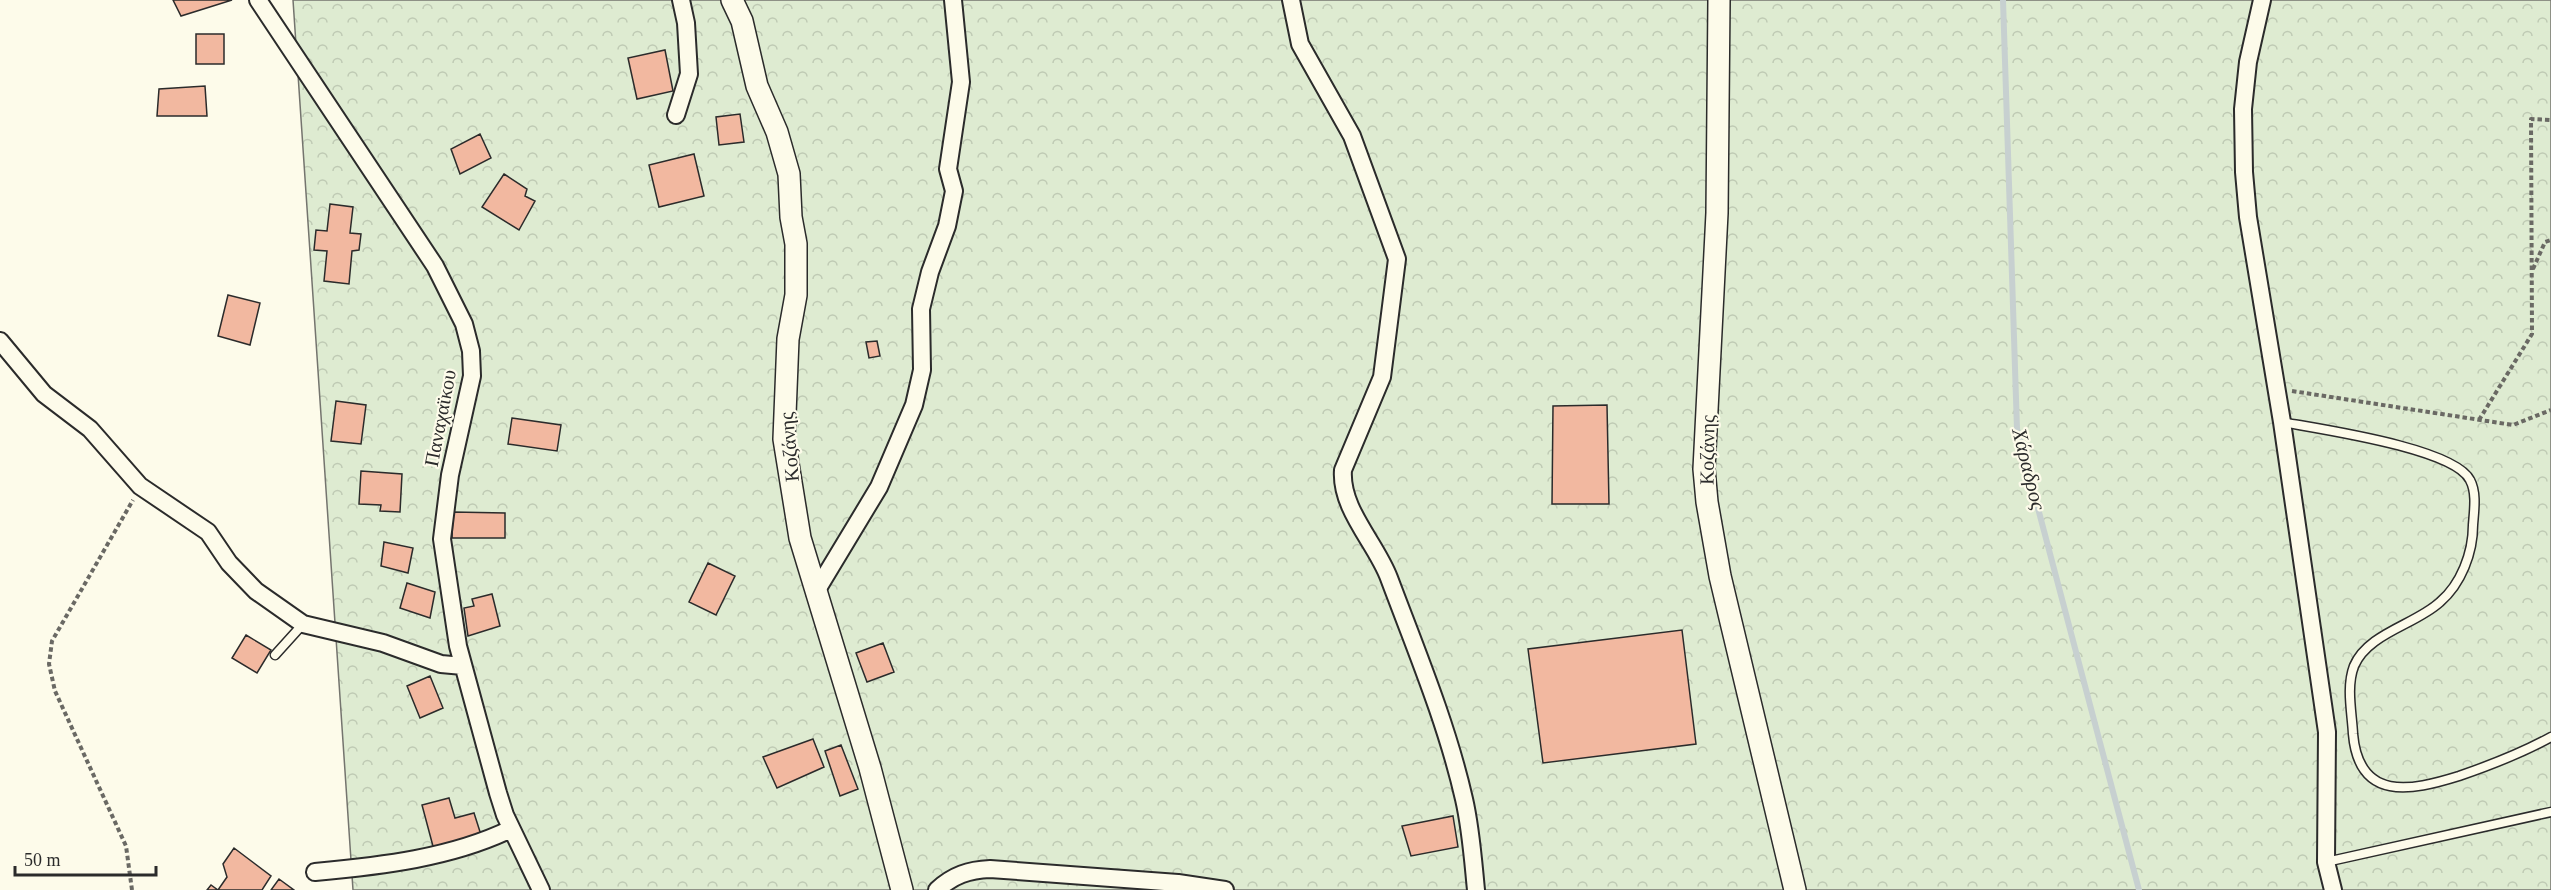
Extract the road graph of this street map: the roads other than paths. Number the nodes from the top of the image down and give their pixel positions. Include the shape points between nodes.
1 (258, 0) edge
2 (681, 0) edge
3 (732, 0) edge
4 (953, 0) edge
5 (1291, 0) edge
6 (1719, 0) edge
7 (2262, 0) edge
8 (676, 115) dead end
9 (0, 341) edge
10 (2282, 422) junction
11 (815, 593) junction
12 (303, 624) junction
13 (275, 655) dead end
14 (463, 666) junction
15 (2551, 737) edge
16 (2551, 812) edge
17 (511, 829) junction
18 (2326, 862) junction
19 (315, 872) dead end
20 (541, 890) edge
21 (902, 890) edge
22 (937, 890) edge
23 (1225, 890) edge
24 (1476, 890) edge
25 (1795, 890) edge
26 (2333, 890) edge

1 - 14 street, Παναχαϊκου via 435,266 464,324 472,376 450,475 442,539
2 - 8 street via 689,74
3 - 11 street, Κοζάνης via 742,21 757,86 777,132 789,174 796,295 788,339 784,439 800,538
4 - 11 street via 961,82 948,169 954,191 921,309 922,370 914,405 879,487
5 - 24 street via 1300,44 1352,136 1395,249 1397,274 1382,377 1343,470 1342,483 1352,510 1384,566 1449,745 1469,821
6 - 25 street, Κοζάνης via 1717,213 1704,469 1720,576
7 - 10 street via 2248,62 2243,109 2244,172 2247,217
9 - 12 street via 44,394 90,429 140,486 208,532 255,591
10 - 15 lane via 2390,443 2448,461 2465,473 2473,490 2473,534 2458,580 2426,614 2365,649 2354,668 2350,690 2354,742 2357,757 2368,775 2392,788 2425,787 2494,764
10 - 18 street via 2326,732
11 - 21 street, Κοζάνης via 870,768
12 - 13 lane
12 - 14 street via 383,643 441,664
14 - 17 street, Παναχαϊκου
16 - 18 lane
17 - 19 street via 452,851
17 - 20 street, Παναχαϊκου
18 - 26 street
22 - 23 street via 968,870 990,869

